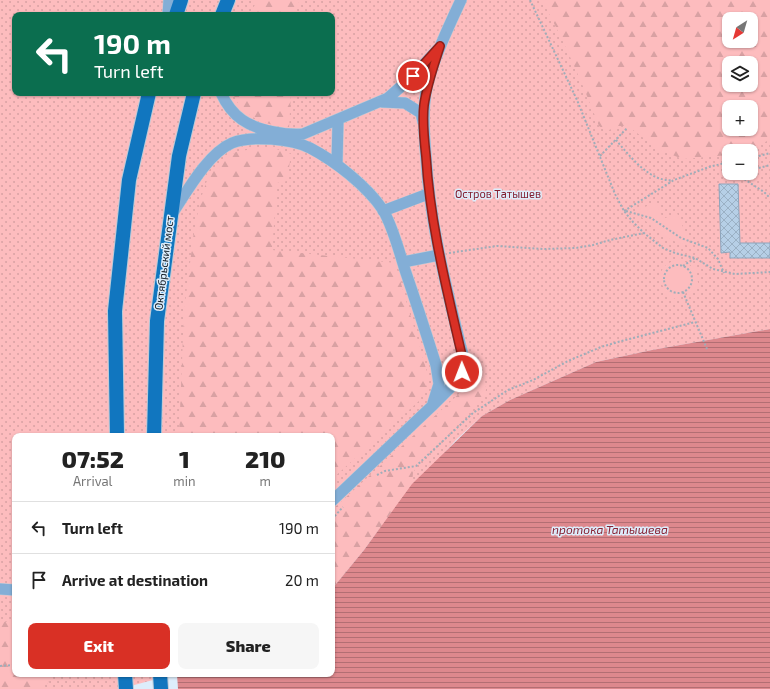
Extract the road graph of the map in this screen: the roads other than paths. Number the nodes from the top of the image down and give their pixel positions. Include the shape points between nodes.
1 (169, 0) edge
2 (181, 0) edge
3 (228, 0) edge
4 (461, 0) edge
5 (168, 12) edge
6 (177, 12) edge
7 (223, 12) edge
8 (440, 46) junction
9 (148, 96) edge
10 (193, 96) edge
11 (222, 96) edge
12 (382, 102) junction
13 (338, 120) junction
14 (423, 122) junction
15 (337, 164) junction
16 (428, 194) junction
17 (383, 211) junction
18 (170, 216) junction
19 (439, 255) junction
20 (403, 262) junction
21 (432, 406) junction
22 (117, 433) edge
23 (154, 433) edge
24 (335, 498) edge
25 (0, 589) edge
26 (12, 590) edge
27 (125, 677) edge
28 (160, 677) edge
29 (126, 689) edge
30 (161, 689) edge

1 - 5 lane
2 - 6 main road
3 - 7 main road
4 - 8 lane
8 - 12 lane via 413,76
8 - 14 lane via 428,86
9 - 22 main road via 129,180 115,311
10 - 18 main road, Октябрьский мост via 179,156
11 - 13 lane via 238,117 258,129 293,135 303,134
12 - 13 lane
12 - 14 lane via 404,103 421,113
13 - 15 lane
14 - 16 lane
15 - 17 lane via 361,185
15 - 18 lane via 309,147 286,142 250,139 232,143 213,157
16 - 17 lane
16 - 19 lane
17 - 20 lane
18 - 23 main road, Октябрьский мост via 157,322
19 - 20 lane
19 - 21 lane via 463,365 458,379
20 - 21 lane via 439,378
21 - 24 lane
25 - 26 lane
27 - 29 main road
28 - 30 main road

